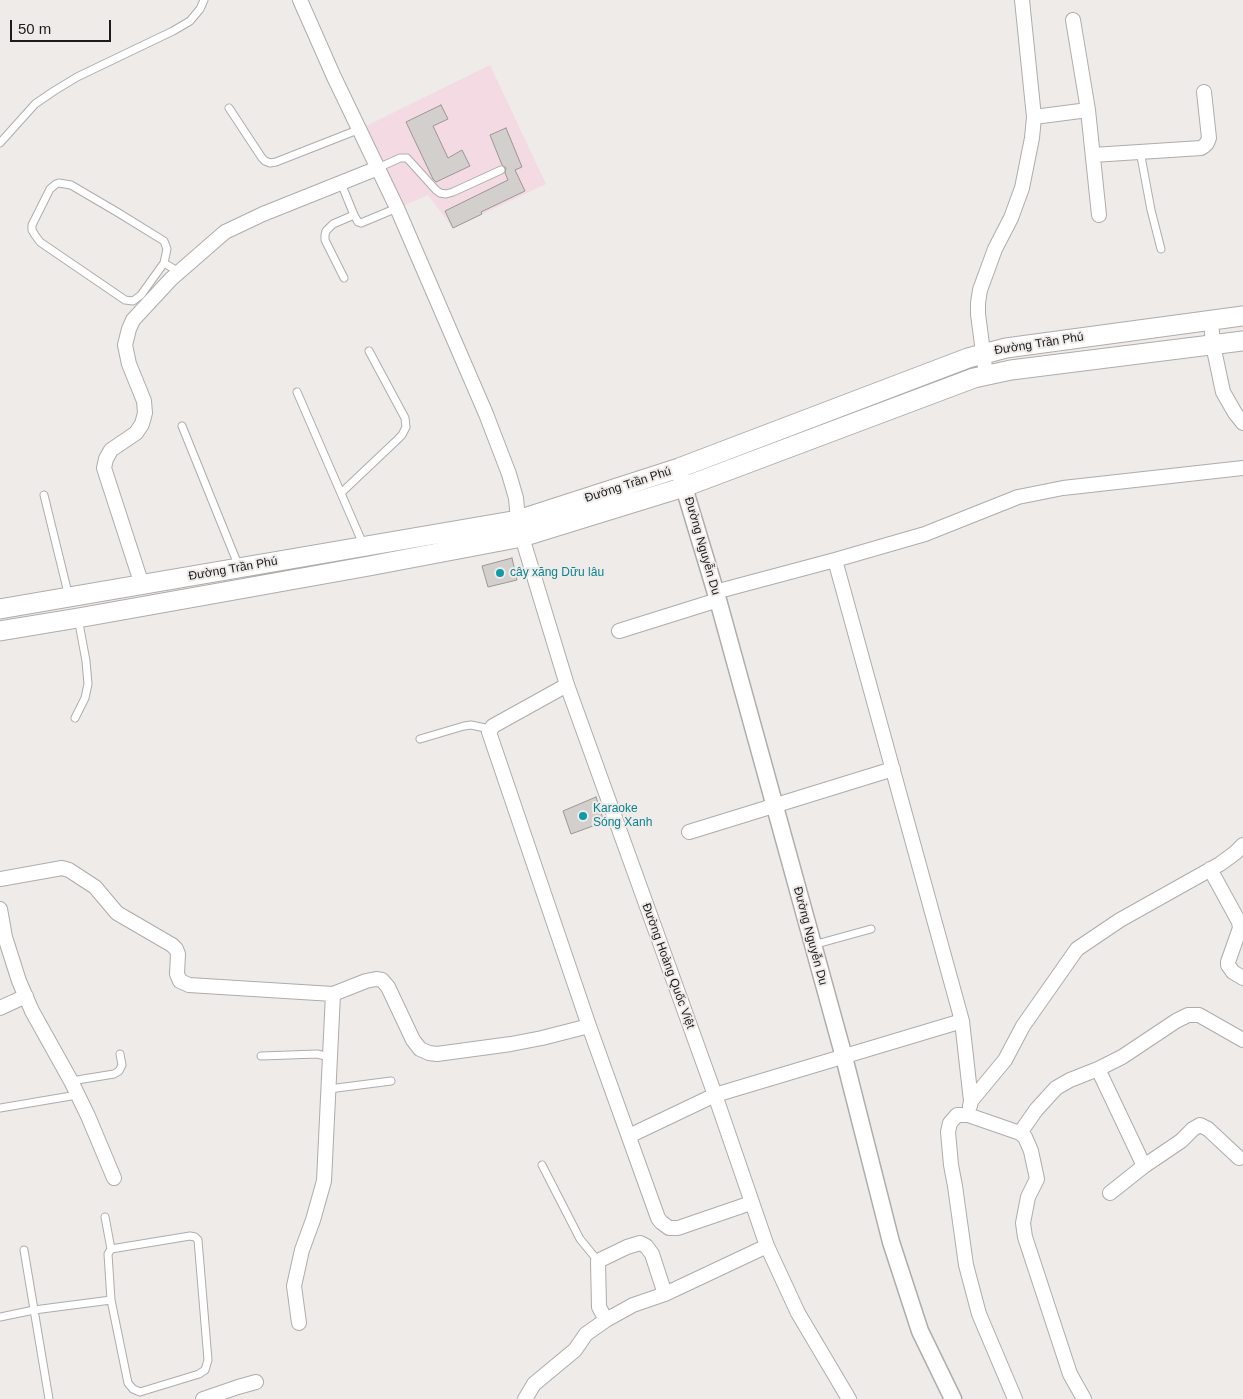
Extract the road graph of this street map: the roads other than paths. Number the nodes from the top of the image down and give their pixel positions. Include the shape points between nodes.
1 (204, 0) edge
2 (300, 0) edge
3 (1022, 0) edge
4 (1073, 20) dead end
5 (1204, 92) dead end
6 (229, 108) dead end
7 (1088, 110) junction
8 (1034, 117) junction
9 (360, 129) junction
10 (0, 143) edge
11 (1140, 151) junction
12 (1093, 155) junction
13 (378, 168) junction
14 (501, 170) dead end
15 (341, 183) junction
16 (397, 208) junction
17 (354, 215) junction
18 (1099, 215) dead end
19 (1161, 249) dead end
20 (164, 263) junction
21 (179, 272) junction
22 (344, 278) dead end
23 (1243, 316) edge
24 (1211, 320) junction
25 (1243, 340) edge
26 (1213, 344) junction
27 (369, 351) dead end
28 (983, 354) junction
29 (986, 375) junction
30 (297, 392) dead end
31 (1243, 424) edge
32 (182, 426) dead end
33 (679, 468) junction
34 (1243, 468) edge
35 (684, 486) junction
36 (341, 493) junction
37 (44, 495) dead end
38 (520, 528) junction
39 (364, 547) junction
40 (835, 560) junction
41 (240, 568) junction
42 (142, 585) junction
43 (716, 596) junction
44 (69, 597) junction
45 (0, 609) edge
46 (78, 618) junction
47 (0, 630) edge
48 (619, 632) dead end
49 (567, 685) junction
50 (75, 718) dead end
51 (490, 730) junction
52 (420, 739) dead end
53 (893, 770) junction
54 (775, 807) junction
55 (689, 832) dead end
56 (1243, 845) edge
57 (1210, 869) junction
58 (0, 879) edge
59 (0, 909) edge
60 (871, 928) dead end
61 (813, 945) junction
62 (1243, 978) edge
63 (333, 994) junction
64 (26, 996) junction
65 (0, 1008) edge
66 (962, 1021) junction
67 (589, 1026) junction
68 (1243, 1040) edge
69 (120, 1054) dead end
70 (261, 1056) dead end
71 (330, 1057) junction
72 (844, 1057) junction
73 (1098, 1070) junction
74 (71, 1081) junction
75 (391, 1081) dead end
76 (328, 1089) junction
77 (77, 1094) junction
78 (714, 1095) junction
79 (0, 1108) edge
80 (970, 1108) junction
81 (1020, 1133) junction
82 (629, 1136) junction
83 (1239, 1158) dead end
84 (542, 1165) dead end
85 (1144, 1166) junction
86 (114, 1178) dead end
87 (1110, 1194) dead end
88 (751, 1203) junction
89 (105, 1217) dead end
90 (767, 1246) junction
91 (111, 1249) junction
92 (24, 1250) dead end
93 (598, 1262) junction
94 (665, 1294) junction
95 (111, 1300) junction
96 (34, 1310) junction
97 (0, 1317) edge
98 (606, 1320) junction
99 (299, 1322) dead end
100 (256, 1382) dead end
101 (141, 1396) edge
102 (50, 1399) edge
103 (203, 1399) edge
104 (525, 1399) edge
105 (849, 1399) edge
106 (953, 1399) edge
107 (1015, 1399) edge
108 (1084, 1399) edge

1 - 10 lane via 190,21 77,77 35,104
2 - 9 street, Đường Hoàng Quốc Việt
3 - 8 street
4 - 7 street
5 - 11 street via 1208,138 1204,146
6 - 9 lane via 262,158 270,163
7 - 8 street
7 - 12 street
8 - 28 street via 1022,188 980,290 978,314
9 - 13 street, Đường Hoàng Quốc Việt
11 - 12 street
11 - 19 lane
12 - 18 street
13 - 14 lane via 407,158 436,190 446,194
13 - 15 street
13 - 16 street, Đường Hoàng Quốc Việt
15 - 17 lane
15 - 21 street via 233,228
16 - 17 lane via 361,223
16 - 38 street, Đường Hoàng Quốc Việt via 509,474
17 - 22 lane via 333,224 325,235
20 - 20 lane via 141,294 128,301 40,242 32,225 52,187 59,183 70,185 164,241 167,248
20 - 21 lane
21 - 42 street via 133,320 129,329 125,345 146,413 136,433 111,450 104,468
23 - 24 main road, Đường Trần Phú
24 - 26 street
24 - 28 main road, Đường Trần Phú via 1006,348
25 - 26 main road, Đường Trần Phú
26 - 29 main road, Đường Trần Phú
26 - 31 street via 1223,392
27 - 36 lane via 405,418 406,427 402,435
28 - 29 street
28 - 33 main road, Đường Trần Phú
29 - 35 main road, Đường Trần Phú
30 - 36 lane
32 - 41 lane
33 - 35 street, Đường Nguyễn Du
33 - 38 main road, Đường Trần Phú
34 - 40 street via 1039,492 1018,497 925,534
35 - 38 main road, Đường Trần Phú
35 - 43 street, Đường Nguyễn Du
36 - 39 lane
37 - 44 lane
38 - 39 main road, Đường Trần Phú
38 - 46 main road, Đường Trần Phú via 368,566
38 - 49 street, Đường Hoàng Quốc Việt
39 - 41 main road, Đường Trần Phú
40 - 43 street
40 - 53 street
41 - 42 main road, Đường Trần Phú
42 - 44 main road, Đường Trần Phú
43 - 48 street
43 - 54 street, Đường Nguyễn Du
44 - 45 main road, Đường Trần Phú
46 - 47 main road, Đường Trần Phú
46 - 50 lane via 88,684
49 - 51 street
49 - 78 street, Đường Hoàng Quốc Việt
51 - 52 lane via 471,725
51 - 67 street
53 - 54 street
53 - 66 street
54 - 55 street
54 - 61 street, Đường Nguyễn Du
56 - 57 street
57 - 62 street via 1239,922 1228,965
57 - 80 street via 1120,920 1077,949
58 - 63 street via 62,868 69,870 95,887 117,913 172,945 178,954 176,974 180,981 189,985
59 - 64 street via 5,937
60 - 61 lane
61 - 72 street, Đường Nguyễn Du
63 - 67 street via 366,981 382,980 413,1040 420,1049 437,1054 511,1044
63 - 71 street
64 - 65 street
64 - 74 street
66 - 72 street
66 - 80 street
67 - 82 street
68 - 73 street via 1199,1015 1188,1015
69 - 74 lane via 122,1065 114,1074
70 - 71 lane via 317,1054
71 - 76 street
72 - 78 street
72 - 106 street, Đường Nguyễn Du via 891,1242 920,1330
73 - 81 street via 1056,1088
73 - 85 street
74 - 77 street
75 - 76 lane
76 - 99 street via 324,1181 294,1286
77 - 79 lane
77 - 86 street
78 - 82 street
78 - 88 street, Đường Hoàng Quốc Việt
80 - 81 street
80 - 107 street via 950,1122 948,1132 966,1265 979,1314
81 - 108 street via 1031,1151 1037,1179 1028,1197 1023,1223 1025,1237 1070,1374
82 - 88 street via 658,1218 670,1228
83 - 85 street via 1208,1128 1200,1125
84 - 93 lane via 580,1239
85 - 87 street
88 - 90 street, Đường Hoàng Quốc Việt
89 - 91 lane
90 - 94 street
90 - 105 street, Đường Hoàng Quốc Việt via 798,1313
91 - 95 lane via 108,1254
91 - 101 lane via 190,1236 198,1240 207,1366 199,1374
92 - 96 lane
93 - 94 street via 640,1243 652,1254
93 - 98 street via 599,1307
94 - 98 street via 633,1305
95 - 96 lane
95 - 101 lane via 128,1383
96 - 97 lane
96 - 102 lane
98 - 104 street via 586,1334 575,1350 534,1384
100 - 103 street

